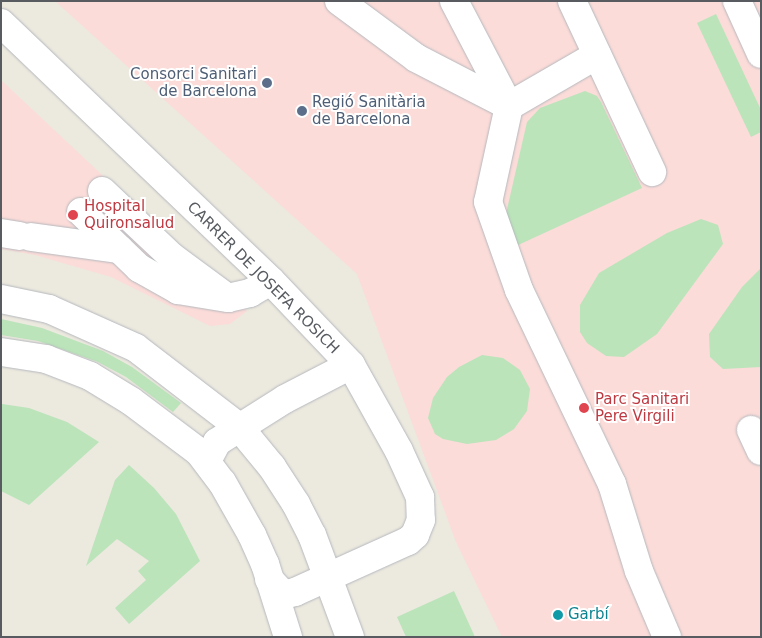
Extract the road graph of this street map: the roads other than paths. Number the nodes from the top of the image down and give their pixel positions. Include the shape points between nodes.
1 (339, 1) edge
2 (454, 1) edge
3 (572, 1) edge
4 (736, 1) edge
5 (1, 23) edge
6 (761, 54) edge
7 (597, 55) junction
8 (509, 106) junction
9 (652, 172) dead end
10 (102, 191) dead end
11 (82, 212) dead end
12 (17, 235) edge
13 (119, 249) junction
14 (271, 282) junction
15 (228, 298) junction
16 (1, 299) edge
17 (1, 352) edge
18 (350, 366) junction
19 (239, 427) junction
20 (207, 461) junction
21 (329, 578) junction
22 (269, 579) junction
23 (288, 637) edge
24 (350, 637) edge
25 (667, 637) edge

1 - 8 street via 416,58
2 - 8 street
3 - 7 street
4 - 6 street
5 - 14 street, CARRER DE JOSEFA ROSICH
7 - 8 street
7 - 9 street
8 - 25 street via 488,202 519,290 612,484 639,571
10 - 15 street via 172,257
11 - 13 street
12 - 13 street
13 - 15 street via 139,268 166,285 190,293
14 - 15 street via 250,293
14 - 18 street, CARRER DE JOSEFA ROSICH
16 - 19 street via 49,309 136,348
17 - 20 street via 46,359 90,376 159,421
18 - 19 street
18 - 21 street, CARRER DE JOSEFA ROSICH via 399,451 420,497 419,529 408,541
19 - 20 street via 217,442
19 - 21 street via 284,484 312,535
20 - 22 street via 242,514
21 - 22 street via 287,594
21 - 24 street
22 - 23 street

